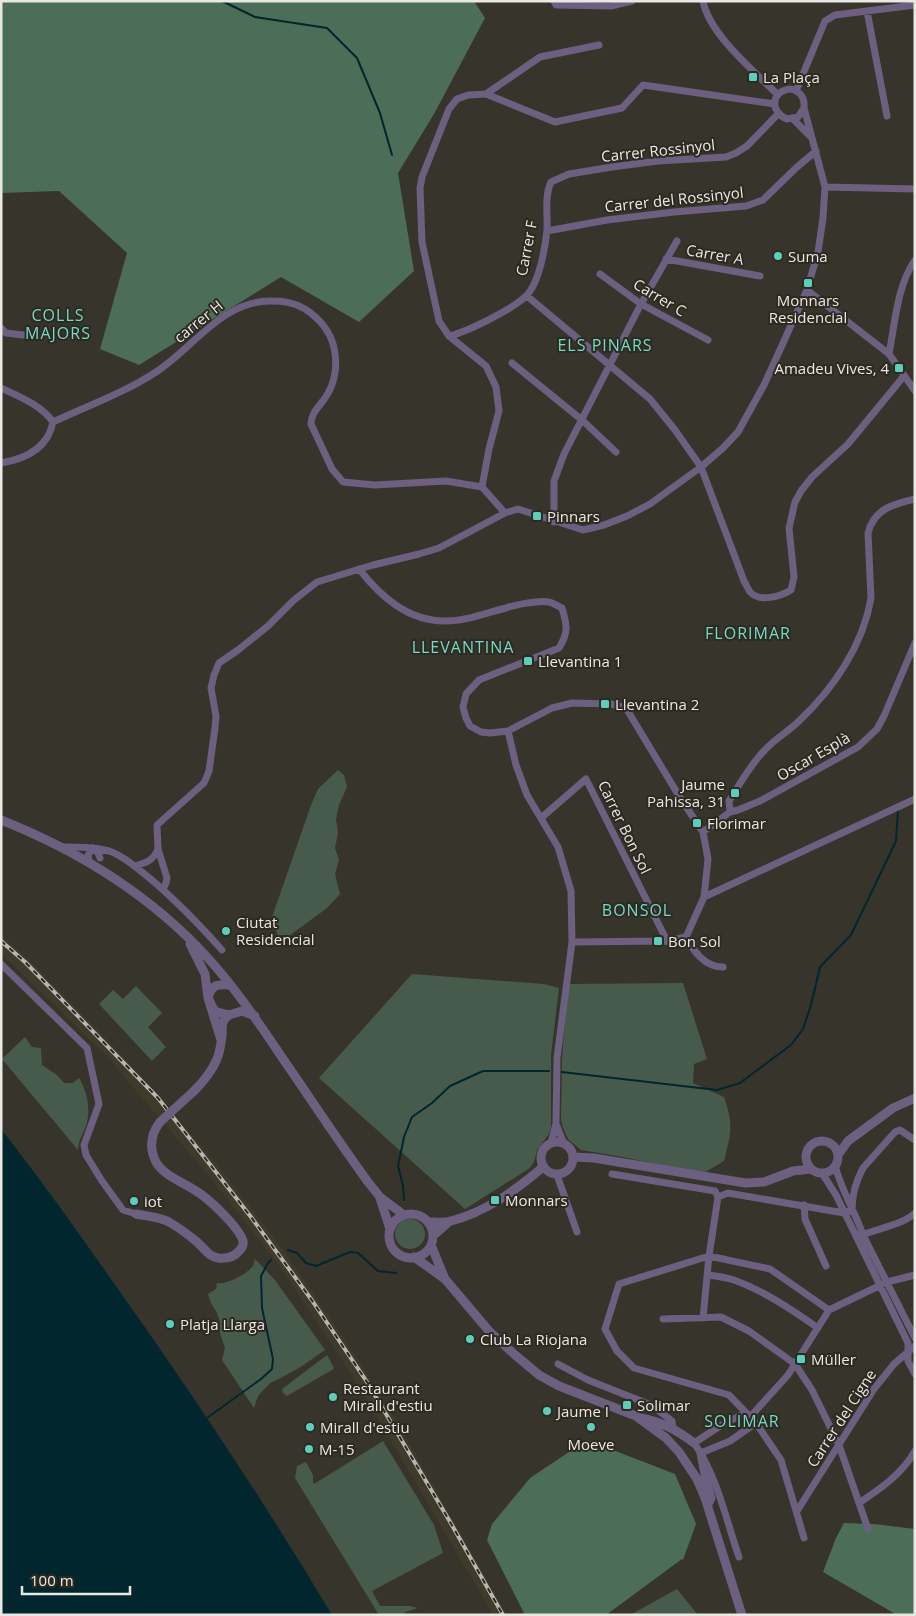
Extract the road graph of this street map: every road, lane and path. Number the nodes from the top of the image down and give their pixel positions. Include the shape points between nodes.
1 (554, 1) edge
2 (632, 1) edge
3 (703, 1) edge
4 (915, 4) edge
5 (867, 11) junction
6 (599, 45) dead end
7 (796, 90) junction
8 (486, 94) junction
9 (778, 94) junction
10 (775, 104) junction
11 (804, 108) junction
12 (778, 114) junction
13 (887, 116) dead end
14 (793, 119) junction
15 (811, 137) junction
16 (816, 151) junction
17 (556, 179) joint
18 (825, 187) junction
19 (915, 189) edge
20 (547, 231) junction
21 (677, 241) dead end
22 (666, 259) junction
23 (915, 260) edge
24 (600, 274) dead end
25 (760, 276) dead end
26 (806, 290) junction
27 (527, 296) junction
28 (641, 304) junction
29 (1, 328) edge
30 (23, 335) dead end
31 (449, 336) junction
32 (708, 340) dead end
33 (890, 354) junction
34 (512, 363) dead end
35 (609, 366) junction
36 (904, 376) junction
37 (1, 388) edge
38 (915, 391) edge
39 (582, 420) junction
40 (53, 422) junction
41 (616, 452) dead end
42 (1, 463) edge
43 (701, 468) junction
44 (482, 488) junction
45 (915, 499) edge
46 (505, 513) junction
47 (554, 522) junction
48 (359, 569) junction
49 (915, 643) edge
50 (508, 731) junction
51 (915, 799) edge
52 (730, 812) junction
53 (541, 818) junction
54 (1, 820) edge
55 (703, 832) junction
56 (63, 848) junction
57 (158, 849) junction
58 (110, 852) junction
59 (90, 862) junction
60 (100, 863) junction
61 (134, 866) junction
62 (163, 889) junction
63 (704, 897) junction
64 (185, 935) junction
65 (686, 937) junction
66 (666, 941) junction
67 (572, 942) junction
68 (222, 950) dead end
69 (1, 964) edge
70 (723, 967) dead end
71 (230, 985) junction
72 (208, 998) junction
73 (229, 1015) junction
74 (255, 1016) junction
75 (221, 1040) junction
76 (915, 1098) edge
77 (556, 1124) junction
78 (915, 1140) edge
79 (848, 1141) junction
80 (829, 1142) junction
81 (551, 1143) junction
82 (564, 1144) junction
83 (806, 1155) junction
84 (838, 1155) junction
85 (573, 1157) junction
86 (836, 1165) junction
87 (543, 1167) junction
88 (811, 1169) junction
89 (793, 1171) junction
90 (822, 1173) junction
91 (612, 1174) dead end
92 (557, 1175) junction
93 (380, 1197) junction
94 (718, 1197) junction
95 (804, 1205) junction
96 (852, 1210) junction
97 (844, 1213) junction
98 (915, 1213) edge
99 (136, 1214) joint
100 (404, 1215) junction
101 (450, 1221) junction
102 (428, 1222) junction
103 (390, 1229) junction
104 (577, 1232) dead end
105 (863, 1234) junction
106 (856, 1238) junction
107 (432, 1240) junction
108 (709, 1256) junction
109 (414, 1257) junction
110 (826, 1266) dead end
111 (707, 1275) junction
112 (915, 1275) edge
113 (445, 1279) junction
114 (887, 1282) junction
115 (879, 1285) junction
116 (829, 1310) junction
117 (703, 1318) junction
118 (663, 1319) dead end
119 (818, 1328) junction
120 (915, 1338) edge
121 (915, 1346) edge
122 (908, 1351) junction
123 (558, 1364) dead end
124 (795, 1364) junction
125 (915, 1374) edge
126 (636, 1416) junction
127 (750, 1418) junction
128 (673, 1428) junction
129 (694, 1443) junction
130 (839, 1445) junction
131 (915, 1451) edge
132 (701, 1453) junction
133 (859, 1503) junction
134 (707, 1506) junction
135 (797, 1511) junction
136 (868, 1529) dead end
137 (804, 1538) dead end
138 (738, 1557) dead end
139 (742, 1615) edge

1 - 2 street via 556,5 612,6
3 - 9 street via 720,36
4 - 5 street
5 - 7 street via 835,15 825,21
5 - 13 street
6 - 8 street via 540,57
7 - 9 street via 786,89
7 - 11 street via 804,98
8 - 10 street via 555,122 622,108 643,85
8 - 31 street via 457,99 449,109 420,188 422,242 439,321
9 - 10 street
10 - 12 street
11 - 14 street via 802,114
11 - 15 street
12 - 14 street
12 - 17 street, Carrer Rossinyol via 747,146 726,157 640,164 569,174
14 - 15 street
15 - 16 street
16 - 18 street
16 - 20 street, Carrer del Rossinyol via 763,200 746,206 607,220
17 - 20 street, Carrer F via 548,188
18 - 19 street
18 - 26 street via 821,236
20 - 27 street, Carrer F via 539,269
21 - 22 street
22 - 25 street, Carrer A
22 - 28 street
23 - 33 street via 902,289
24 - 28 street, Carrer C
26 - 33 street
26 - 43 street via 764,385 738,432
27 - 31 street, Carrer F via 501,313
27 - 35 street
28 - 32 street, Carrer C
28 - 35 street
29 - 30 street via 6,333
31 - 44 street via 486,366 496,387 500,411
33 - 36 street
34 - 39 street
35 - 39 street
35 - 43 street via 656,406
36 - 38 street
36 - 43 street via 848,444 801,491 789,528 794,583 791,590 780,596 765,598 751,594
37 - 40 street via 38,407
39 - 41 street
39 - 47 street via 554,481
40 - 42 street via 48,437 36,450 15,461
40 - 44 street, carrer H via 156,372 232,311 260,301 289,301 321,322 334,348 332,386 314,411 311,424 332,469 343,482 375,485 446,481
43 - 47 street via 650,504 619,519 583,530
44 - 46 street
45 - 52 street via 890,506 877,514 871,523 868,533 871,598 849,658 818,702 763,751 729,801
46 - 47 street via 518,509
46 - 48 street via 439,548
48 - 50 street via 386,599 428,620 447,621 515,605 548,602 562,608 567,628 559,648 479,680 466,694 464,707 470,726 481,732
48 - 57 street via 317,582 219,664 211,688 216,716 209,772 204,783 157,825
49 - 52 street, Oscar Esplà via 884,716 867,740 760,801
50 - 53 street via 527,796
50 - 55 street via 560,705 611,704 626,708
51 - 63 street
52 - 55 street, Oscar Esplà
53 - 66 street, Carrer Bon Sol via 586,779
53 - 67 street via 558,847 571,891
54 - 56 street
55 - 63 street via 708,859
56 - 58 street
56 - 59 street
57 - 61 street via 148,862
57 - 62 street via 167,878
58 - 60 street
58 - 61 street
59 - 60 street
59 - 60 street via 88,855 93,848
60 - 64 street
61 - 62 street
62 - 68 street
63 - 65 street
64 - 71 street
64 - 72 street via 206,974
65 - 66 street
65 - 70 street via 694,952 713,967
66 - 67 street
67 - 77 street via 557,1058
69 - 99 street via 87,1048 98,1104 84,1145 86,1155 123,1210
71 - 72 street via 215,986
71 - 74 street
72 - 73 street via 216,1012
72 - 75 street
73 - 74 street via 242,1011
73 - 75 street via 221,1025
74 - 93 street via 341,1145
75 - 99 street, bridge via 216,1061 208,1075 155,1129 151,1139 152,1151 156,1162 172,1178 196,1191 225,1216 243,1240 243,1246 232,1256 215,1257 167,1221
76 - 79 street via 893,1108
77 - 81 street
77 - 82 street
78 - 96 street via 900,1130 895,1132 859,1175
79 - 80 street
79 - 84 street
80 - 83 street via 814,1143
80 - 84 street
81 - 82 street
81 - 87 street via 541,1153
82 - 85 street
83 - 88 street
83 - 89 street
84 - 86 street
85 - 89 street via 745,1183 764,1182
85 - 92 street via 570,1167
86 - 90 street
86 - 96 street
87 - 92 street
87 - 101 street via 486,1208
88 - 89 street
88 - 90 street
90 - 97 street
91 - 94 street via 715,1192
92 - 104 street
93 - 100 street
93 - 103 street
94 - 95 street via 728,1193
94 - 108 street
95 - 97 street
95 - 110 street via 805,1219
96 - 97 street
96 - 105 street
97 - 106 street
98 - 105 street via 897,1223
100 - 102 street via 422,1216
100 - 103 street via 397,1218
101 - 102 street
101 - 107 street
102 - 107 street via 432,1228
103 - 109 street via 389,1236 398,1254
105 - 106 street
105 - 114 street
106 - 115 street
107 - 109 street via 426,1251
107 - 113 street
108 - 111 street
108 - 116 street via 770,1270
108 - 127 street via 619,1284 605,1329 617,1351 634,1368 729,1395
109 - 113 street
111 - 117 street
111 - 119 street via 755,1289 784,1304
112 - 114 street
113 - 126 street via 489,1331 539,1375
114 - 115 street
114 - 120 street
115 - 116 street
115 - 122 street via 908,1343
116 - 119 street
117 - 118 street
117 - 124 street via 721,1317 749,1331
119 - 124 street
121 - 122 street, Carrer del Cigne
122 - 125 street via 908,1361
122 - 130 street, Carrer del Cigne via 874,1389
123 - 128 street via 651,1406 672,1421
124 - 127 street
124 - 130 street via 812,1390
126 - 128 street
126 - 134 street via 679,1452 697,1479
127 - 129 street via 720,1426
127 - 132 street via 730,1441
127 - 135 street via 781,1460
128 - 129 street
129 - 132 street
130 - 133 street
130 - 135 street, Carrer del Cigne
131 - 133 street via 887,1483
132 - 134 street via 711,1498
132 - 138 street via 711,1472
133 - 136 street
134 - 139 street
135 - 137 street

